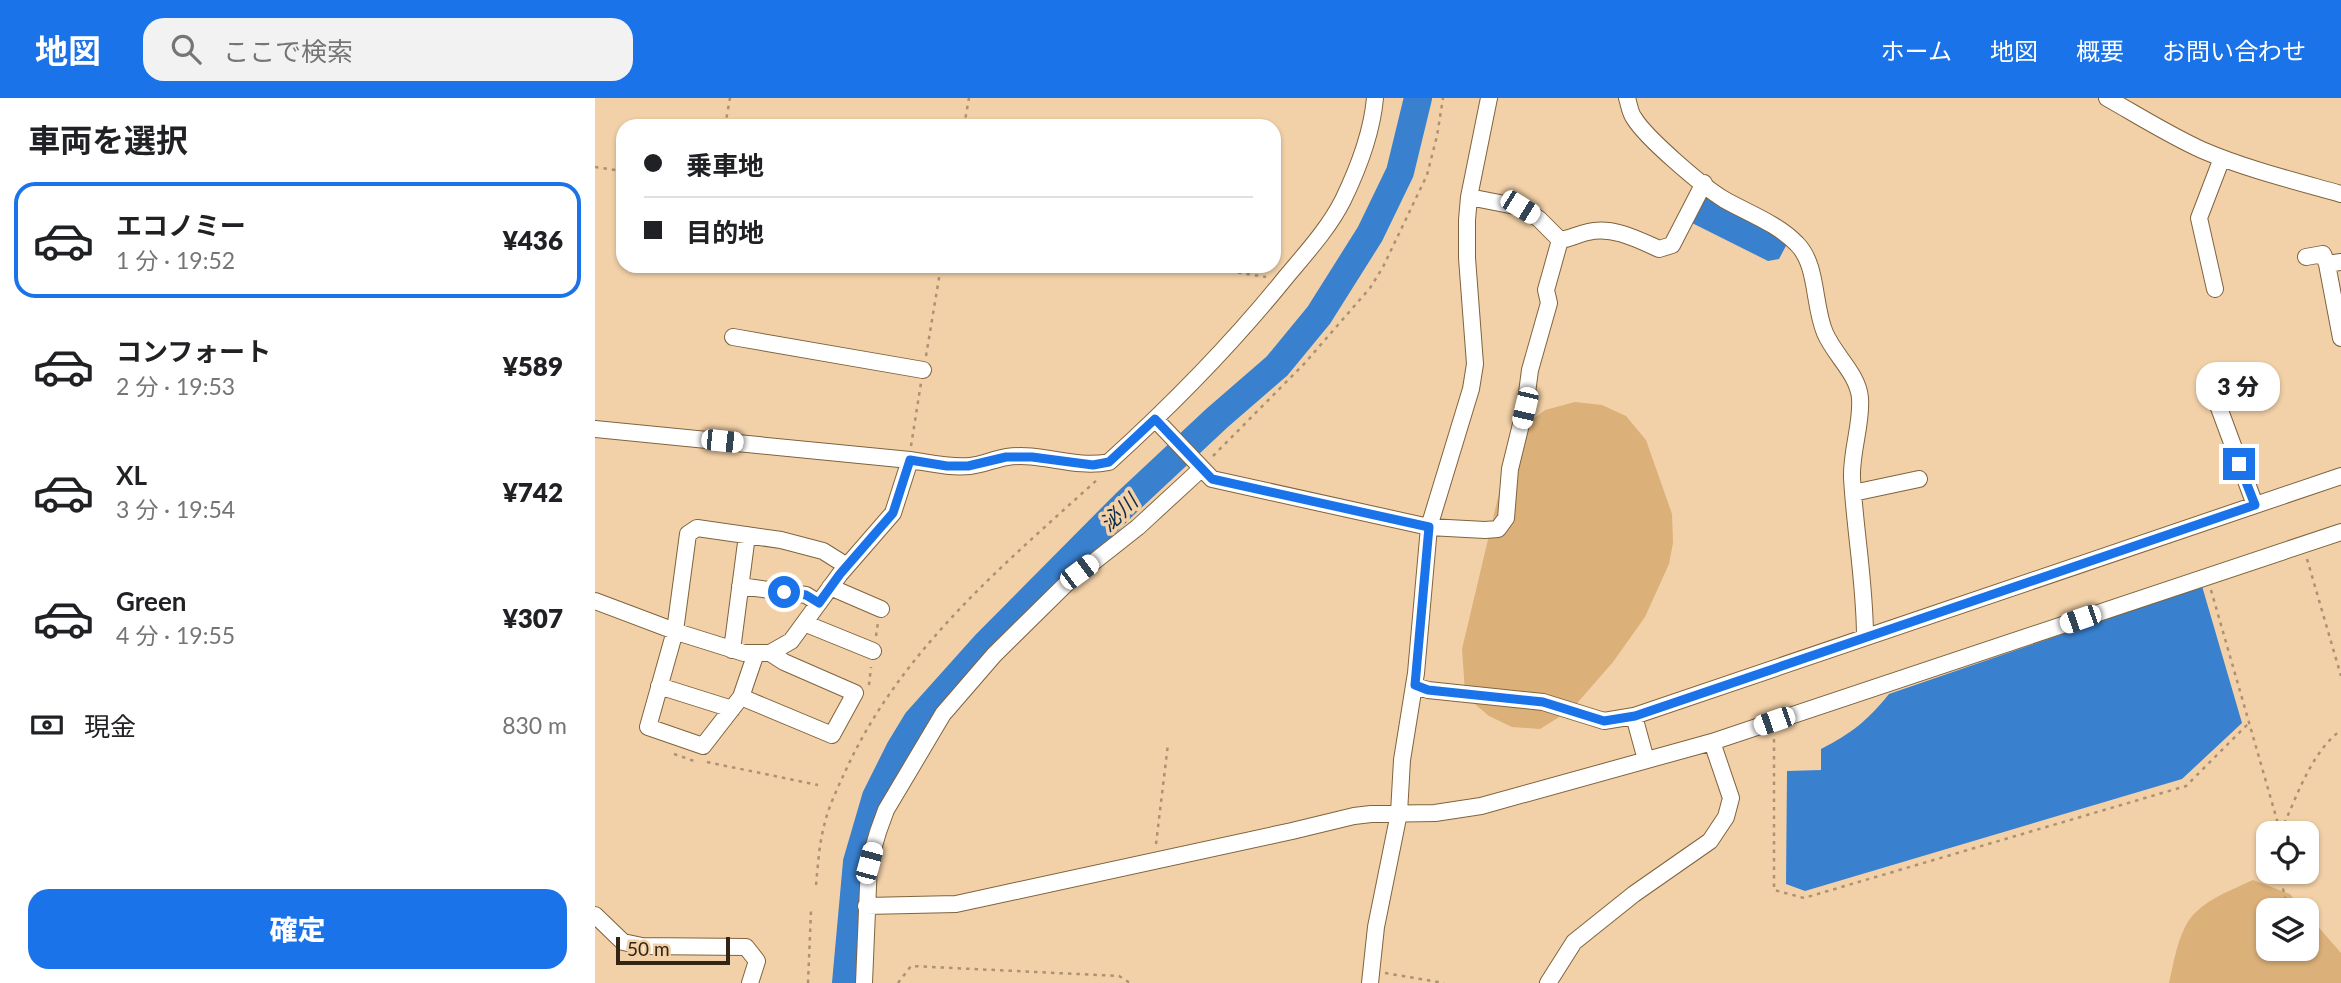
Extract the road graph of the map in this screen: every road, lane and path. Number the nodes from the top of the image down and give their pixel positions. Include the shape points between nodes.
1 (730, 98) edge
2 (969, 98) edge
3 (1375, 98) edge
4 (1443, 98) edge
5 (1489, 98) edge
6 (1627, 98) edge
7 (2107, 98) edge
8 (726, 119) edge
9 (965, 119) edge
10 (2222, 158) junction
11 (595, 167) edge
12 (616, 170) edge
13 (1704, 183) junction
14 (2341, 194) edge
15 (1469, 197) junction
16 (1560, 240) junction
17 (2306, 257) dead end
18 (2334, 263) edge
19 (1240, 273) edge
20 (1284, 280) junction
21 (2215, 289) dead end
22 (733, 337) dead end
23 (2341, 338) edge
24 (923, 370) dead end
25 (2215, 397) dead end
26 (1159, 423) junction
27 (595, 429) edge
28 (910, 460) junction
29 (1101, 463) junction
30 (1198, 465) junction
31 (2341, 476) edge
32 (1919, 479) dead end
33 (1853, 493) junction
34 (2255, 505) junction
35 (1429, 527) junction
36 (2341, 532) edge
37 (747, 535) junction
38 (2303, 545) junction
39 (847, 566) junction
40 (2208, 577) junction
41 (740, 586) junction
42 (830, 587) junction
43 (595, 601) edge
44 (819, 603) junction
45 (881, 609) dead end
46 (804, 623) junction
47 (675, 631) junction
48 (1865, 637) junction
49 (732, 650) junction
50 (873, 652) dead end
51 (763, 653) junction
52 (2341, 676) edge
53 (1415, 685) junction
54 (659, 686) junction
55 (736, 703) junction
56 (1635, 716) junction
57 (1774, 721) junction
58 (2249, 723) junction
59 (2341, 730) edge
60 (1712, 742) junction
61 (1168, 744) dead end
62 (1646, 760) junction
63 (1399, 813) junction
64 (2276, 821) edge
65 (2285, 821) edge
66 (1153, 861) junction
67 (816, 885) dead end
68 (866, 906) junction
69 (811, 911) dead end
70 (595, 915) edge
71 (1371, 977) edge
72 (750, 983) edge
73 (807, 983) edge
74 (864, 983) edge
75 (898, 983) edge
76 (1130, 983) edge
77 (1444, 983) edge
78 (1548, 983) edge

1 - 8 path
2 - 9 path
3 - 20 street via 1362,153 1343,201
4 - 30 path via 1427,175 1370,288 1304,364
5 - 15 street
6 - 13 street via 1633,117 1649,135
7 - 10 street
10 - 14 street
10 - 21 street via 2199,218
11 - 12 path
13 - 16 street via 1672,244 1659,249 1606,230
13 - 33 street via 1721,198 1777,228 1809,257 1825,333 1857,383 1860,400
15 - 16 street via 1520,207
15 - 35 street via 1467,258 1475,364
16 - 35 street via 1510,469 1506,518 1498,528 1485,530
17 - 18 street via 2323,254
18 - 23 street
19 - 20 path
20 - 26 street
22 - 24 street
25 - 34 street
26 - 29 street
26 - 30 street
27 - 28 street
28 - 29 street via 947,466 1006,457
28 - 39 street via 893,513
29 - 67 path via 1100,477 946,623 878,708 833,799 824,826
30 - 35 street via 1212,479
30 - 68 street via 1138,527 1067,583 994,655 943,714 886,810 869,863
31 - 34 street
32 - 33 street
33 - 48 street
34 - 48 street
35 - 53 street
36 - 38 street
37 - 39 street via 823,551
37 - 41 street
37 - 47 street via 697,528 688,534
38 - 40 street
38 - 52 path
39 - 42 street
40 - 57 street
40 - 58 path
41 - 44 street via 806,595
41 - 49 street
42 - 44 street
42 - 45 street
43 - 47 street
44 - 46 street
46 - 50 street
46 - 51 street via 791,641
47 - 49 street
47 - 54 street
48 - 56 street
49 - 51 street
51 - 55 street
51 - 55 street via 855,693 832,735
53 - 56 street via 1543,702 1604,721
53 - 63 street via 1402,760
54 - 55 street
54 - 55 street via 648,727 703,746
56 - 62 street
57 - 58 path via 1775,890 1804,898 2186,786
57 - 60 street
58 - 64 path
59 - 65 path via 2311,766
60 - 62 street
60 - 78 street via 1731,798 1726,817 1710,841 1574,942
61 - 66 path
62 - 63 street via 1469,808
63 - 66 street via 1353,816
63 - 71 street
66 - 68 street via 956,904
68 - 74 street
69 - 73 path
70 - 72 street via 623,942 746,947 757,961
71 - 77 path
75 - 76 path via 911,966 1119,976

